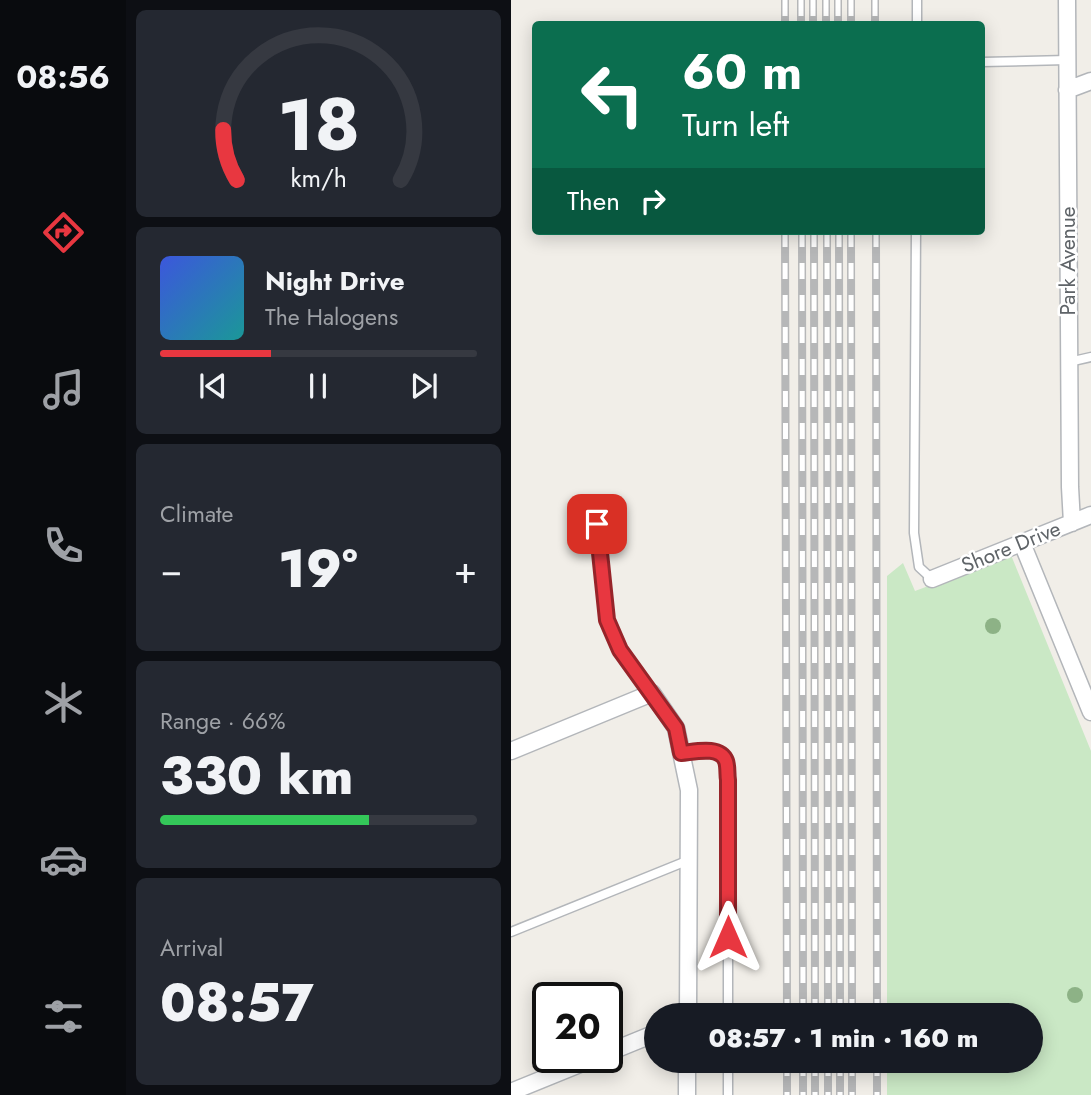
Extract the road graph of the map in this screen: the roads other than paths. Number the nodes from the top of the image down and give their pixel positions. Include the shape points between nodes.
1 (917, 0) edge
2 (1067, 0) edge
3 (917, 21) edge
4 (1067, 61) junction
5 (985, 62) edge
6 (1091, 82) edge
7 (1067, 90) junction
8 (916, 235) edge
9 (1091, 357) edge
10 (1069, 362) junction
11 (1091, 515) edge
12 (1072, 523) junction
13 (597, 524) dead end
14 (1022, 543) junction
15 (932, 579) joint
16 (652, 693) junction
17 (1091, 712) edge
18 (511, 751) edge
19 (681, 753) junction
20 (689, 860) junction
21 (511, 932) edge
22 (688, 1003) edge
23 (728, 1003) edge
24 (644, 1038) edge
25 (623, 1046) edge
26 (558, 1073) edge
27 (687, 1073) edge
28 (728, 1073) edge
29 (511, 1092) edge
30 (687, 1095) edge
31 (728, 1095) edge

1 - 3 lane
2 - 4 street, Park Avenue
4 - 5 lane
4 - 7 street, Park Avenue
6 - 7 street
7 - 10 street, Park Avenue
8 - 15 lane via 914,533 919,567
9 - 10 lane
10 - 12 street, Park Avenue
11 - 12 street, Shore Drive
12 - 14 street, Shore Drive
13 - 16 lane via 607,620 620,650
14 - 15 street, Shore Drive
14 - 17 street
16 - 18 street
16 - 19 street via 676,728
19 - 20 street via 689,790
19 - 23 lane via 706,750 726,761
20 - 21 lane
20 - 22 street
24 - 25 street
26 - 29 street
27 - 30 street
28 - 31 lane

